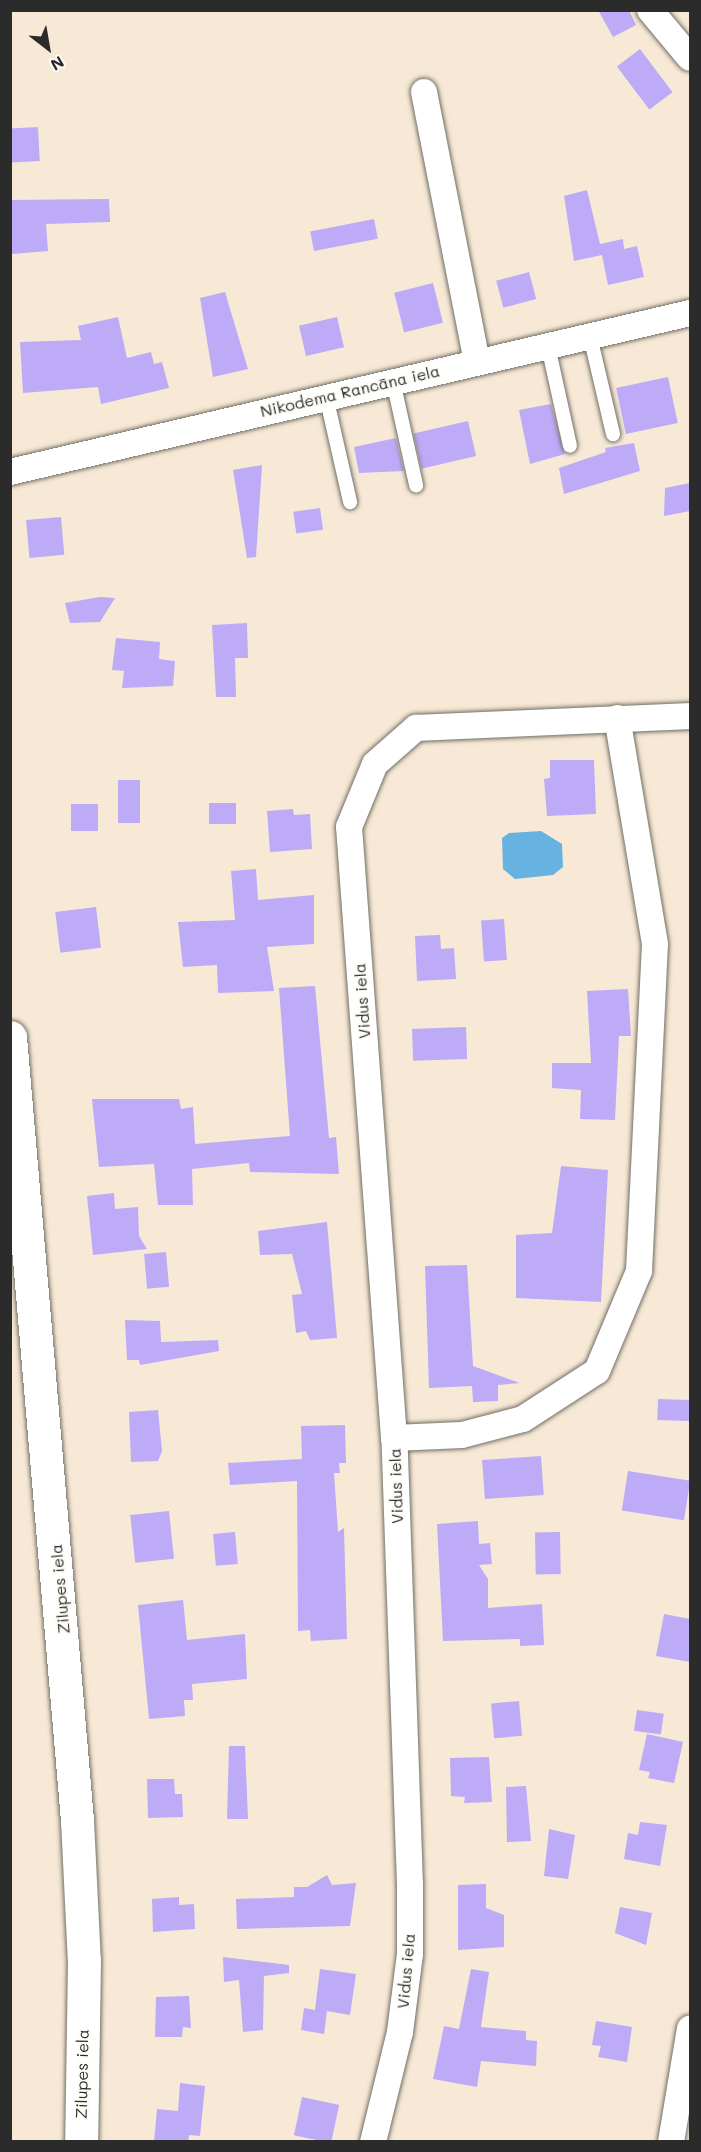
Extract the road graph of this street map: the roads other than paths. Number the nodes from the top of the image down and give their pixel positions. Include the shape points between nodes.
1 (650, 10) edge
2 (690, 58) edge
3 (424, 92) dead end
4 (690, 313) edge
5 (590, 336) junction
6 (548, 346) junction
7 (477, 362) junction
8 (393, 381) junction
9 (326, 396) junction
10 (613, 434) dead end
11 (570, 446) dead end
12 (10, 472) edge
13 (416, 485) dead end
14 (350, 502) dead end
15 (690, 716) edge
16 (617, 718) junction
17 (10, 1037) edge
18 (394, 1438) junction
19 (690, 2029) edge
20 (81, 2142) edge
21 (373, 2142) edge
22 (671, 2142) edge

1 - 2 street
3 - 7 street
4 - 5 street, Nikodema Rancāna iela
5 - 6 street, Nikodema Rancāna iela
5 - 10 lane
6 - 7 street, Nikodema Rancāna iela
6 - 11 lane
7 - 8 street, Nikodema Rancāna iela
8 - 9 street, Nikodema Rancāna iela
8 - 13 lane
9 - 12 street, Nikodema Rancāna iela
9 - 14 lane
15 - 16 street
16 - 18 street via 655,944 639,1271 597,1371 523,1419 462,1435
16 - 18 street, Vidus iela via 416,728 375,764 349,827
17 - 20 main road, Zilupes iela via 77,1820 84,1962
18 - 21 street, Vidus iela via 410,1954 400,2032
19 - 22 street

